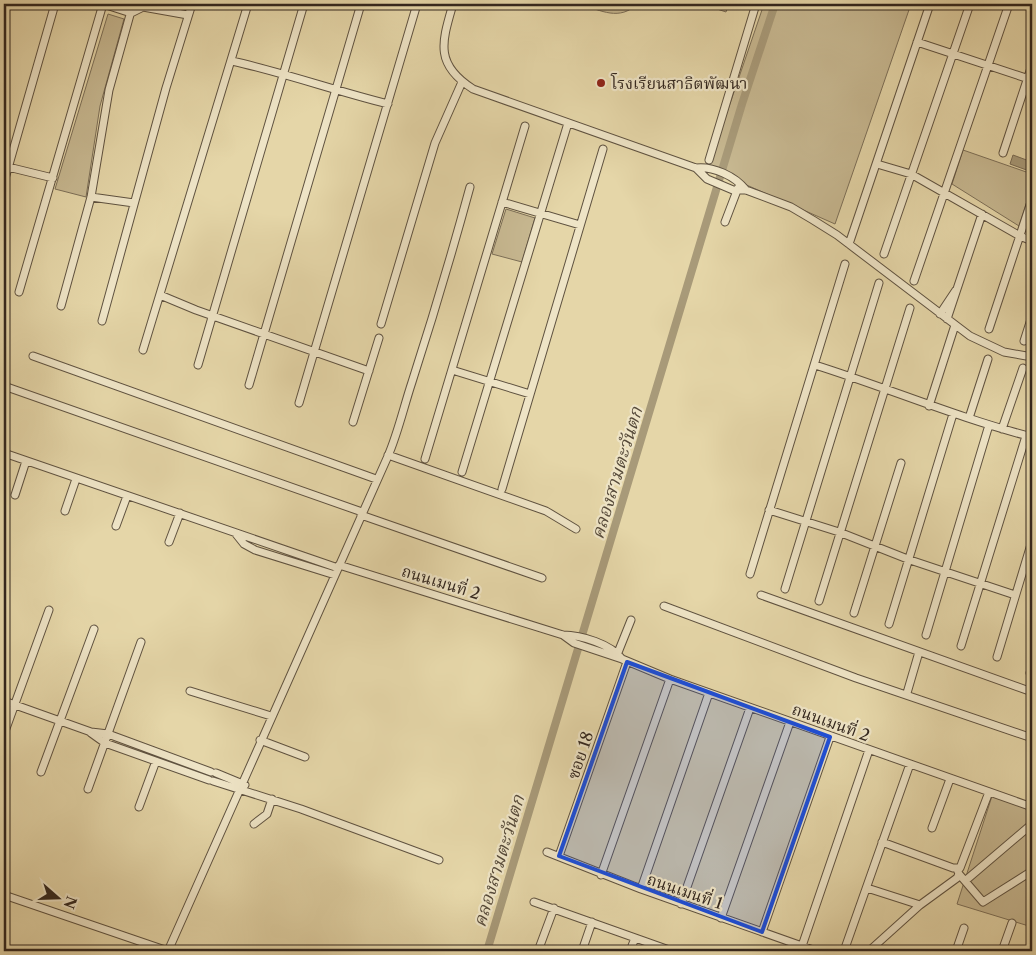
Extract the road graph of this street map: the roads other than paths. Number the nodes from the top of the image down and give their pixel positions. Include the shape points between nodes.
1 (6, 4) edge
2 (55, 4) edge
3 (103, 4) edge
4 (133, 4) edge
5 (192, 4) edge
6 (248, 4) edge
7 (304, 4) edge
8 (361, 4) edge
9 (418, 4) edge
10 (453, 4) edge
11 (756, 4) edge
12 (930, 4) edge
13 (970, 4) edge
14 (1009, 4) edge
15 (141, 6) edge
16 (4, 12) edge
17 (130, 13) junction
18 (188, 16) junction
19 (917, 42) junction
20 (952, 52) junction
21 (232, 61) junction
22 (987, 65) junction
23 (1032, 65) edge
24 (283, 73) junction
25 (1030, 79) edge
26 (462, 82) junction
27 (336, 91) junction
28 (388, 104) junction
29 (568, 123) junction
30 (525, 126) dead end
31 (603, 149) dead end
32 (1003, 153) dead end
33 (709, 160) dead end
34 (877, 164) junction
35 (6, 167) edge
36 (696, 168) junction
37 (911, 174) junction
38 (53, 178) junction
39 (4, 182) edge
40 (736, 185) junction
41 (470, 188) dead end
42 (944, 191) junction
43 (91, 197) junction
44 (1032, 199) edge
45 (134, 202) junction
46 (502, 202) junction
47 (541, 214) junction
48 (982, 214) junction
49 (725, 222) dead end
50 (580, 225) junction
51 (1020, 236) junction
52 (1032, 241) edge
53 (849, 244) junction
54 (884, 254) dead end
55 (845, 264) dead end
56 (914, 281) dead end
57 (879, 284) dead end
58 (957, 290) junction
59 (19, 292) dead end
60 (160, 295) junction
61 (62, 306) dead end
62 (910, 308) dead end
63 (940, 314) junction
64 (212, 315) junction
65 (1032, 316) edge
66 (947, 319) junction
67 (102, 321) dead end
68 (381, 324) dead end
69 (955, 325) junction
70 (989, 329) dead end
71 (265, 333) junction
72 (379, 338) dead end
73 (1024, 340) dead end
74 (143, 350) dead end
75 (315, 352) junction
76 (33, 356) dead end
77 (1032, 357) edge
78 (988, 359) dead end
79 (198, 365) dead end
80 (815, 365) junction
81 (1023, 368) dead end
82 (452, 370) junction
83 (369, 371) junction
84 (849, 376) junction
85 (490, 382) junction
86 (249, 385) dead end
87 (4, 386) edge
88 (885, 387) junction
89 (530, 394) junction
90 (299, 403) dead end
91 (928, 406) junction
92 (953, 414) junction
93 (969, 418) junction
94 (353, 422) dead end
95 (989, 425) junction
96 (1002, 430) junction
97 (1029, 436) edge
98 (4, 453) edge
99 (388, 456) junction
100 (425, 459) dead end
101 (26, 461) junction
102 (901, 463) dead end
103 (462, 472) dead end
104 (76, 479) junction
105 (376, 479) junction
106 (502, 489) dead end
107 (15, 495) dead end
108 (127, 496) junction
109 (770, 510) junction
110 (65, 511) dead end
111 (180, 513) junction
112 (362, 514) junction
113 (804, 522) junction
114 (116, 526) dead end
115 (576, 529) dead end
116 (839, 532) junction
117 (1032, 541) edge
118 (169, 542) dead end
119 (875, 546) junction
120 (910, 560) junction
121 (337, 569) junction
122 (946, 571) junction
123 (750, 574) dead end
124 (542, 578) dead end
125 (980, 582) junction
126 (785, 589) dead end
127 (761, 595) dead end
128 (1015, 595) junction
129 (819, 600) dead end
130 (664, 606) dead end
131 (49, 610) dead end
132 (854, 613) dead end
133 (631, 620) dead end
134 (889, 624) dead end
135 (94, 629) dead end
136 (926, 635) dead end
137 (141, 642) dead end
138 (961, 646) dead end
139 (919, 652) junction
140 (997, 657) dead end
141 (620, 658) junction
142 (670, 679) junction
143 (190, 691) dead end
144 (1032, 692) edge
145 (709, 693) junction
146 (907, 694) junction
147 (4, 701) edge
148 (14, 705) junction
149 (750, 708) junction
150 (271, 716) junction
151 (60, 722) junction
152 (790, 722) junction
153 (91, 732) junction
154 (4, 734) edge
155 (108, 734) junction
156 (830, 737) junction
157 (1032, 738) edge
158 (260, 740) junction
159 (105, 743) junction
160 (869, 750) junction
161 (305, 757) dead end
162 (156, 761) junction
163 (910, 764) junction
164 (41, 772) dead end
165 (950, 779) junction
166 (240, 786) junction
167 (88, 789) dead end
168 (989, 792) junction
169 (272, 799) junction
170 (1032, 806) edge
171 (139, 807) dead end
172 (254, 824) dead end
173 (1032, 824) edge
174 (932, 828) dead end
175 (882, 842) junction
176 (547, 852) dead end
177 (559, 856) junction
178 (439, 860) dead end
179 (1032, 870) edge
180 (958, 871) junction
181 (601, 875) junction
182 (965, 881) junction
183 (867, 888) junction
184 (640, 889) junction
185 (4, 895) edge
186 (534, 902) dead end
187 (681, 904) junction
188 (920, 905) junction
189 (554, 908) junction
190 (721, 918) junction
191 (592, 922) junction
192 (1012, 922) dead end
193 (964, 928) dead end
194 (762, 932) junction
195 (635, 938) junction
196 (802, 946) junction
197 (538, 951) edge
198 (582, 951) edge
199 (630, 951) edge
200 (672, 951) edge
201 (816, 951) edge
202 (844, 951) edge
203 (869, 951) edge
204 (956, 951) edge
205 (1002, 951) edge

1 - 16 street
2 - 35 street
3 - 17 street
3 - 38 street
4 - 17 street
5 - 18 street
6 - 21 street
7 - 24 street
8 - 27 street
9 - 28 street
10 - 26 street via 443,49 446,64
11 - 33 street
12 - 19 street
13 - 20 street
14 - 22 street
15 - 17 street
15 - 18 street
17 - 43 street via 109,90
18 - 45 street
19 - 20 street
19 - 34 street
20 - 22 street
20 - 37 street
21 - 24 street
21 - 60 street
22 - 25 street
22 - 42 street
23 - 25 street
24 - 27 street
24 - 64 street
25 - 32 street
26 - 29 street via 473,89
26 - 68 street via 435,143
27 - 28 street
27 - 71 street
28 - 75 street
29 - 36 street
29 - 47 street
30 - 46 street
31 - 50 street
34 - 37 street
34 - 53 street
35 - 38 street
35 - 39 street
36 - 40 street via 708,168
36 - 40 street via 707,179
37 - 42 street
37 - 54 street
38 - 59 street
40 - 49 street
40 - 53 street via 791,207
41 - 99 street via 438,304
42 - 48 street
42 - 56 street
43 - 45 street
43 - 61 street
44 - 51 street
45 - 67 street
46 - 47 street
46 - 82 street
47 - 50 street
47 - 85 street
48 - 51 street
48 - 58 street
50 - 89 street
51 - 52 street
51 - 70 street
53 - 63 street
55 - 80 street
57 - 84 street
58 - 63 street
58 - 66 street
60 - 64 street
60 - 74 street
62 - 88 street
63 - 66 street
64 - 71 street
64 - 79 street
65 - 73 street
66 - 69 street
69 - 77 street via 1004,352
69 - 91 street
71 - 75 street
71 - 86 street
72 - 83 street
75 - 83 street
75 - 90 street
76 - 105 street
78 - 93 street
80 - 84 street
80 - 109 street
81 - 96 street
82 - 85 street
82 - 100 street
83 - 94 street
84 - 88 street
84 - 113 street
85 - 89 street
85 - 103 street
87 - 112 street
88 - 91 street
88 - 116 street
89 - 106 street
91 - 92 street
92 - 93 street
92 - 120 street
93 - 95 street
95 - 96 street
95 - 122 street
96 - 97 street
97 - 125 street
98 - 101 street
99 - 105 street
99 - 115 street via 546,511
101 - 104 street
101 - 107 street
102 - 119 street
104 - 108 street
104 - 110 street
105 - 112 street
108 - 111 street
108 - 114 street
109 - 113 street
109 - 123 street
111 - 118 street
111 - 121 street, ถนนเมนที่ 2 via 234,532 244,544 256,550
112 - 121 street
112 - 124 street
113 - 116 street
113 - 126 street
116 - 119 street
116 - 129 street
117 - 128 street
119 - 120 street
119 - 132 street
120 - 122 street
120 - 134 street
121 - 141 street, ถนนเมนที่ 2 via 563,635
121 - 150 street
122 - 125 street
122 - 136 street
125 - 128 street
125 - 138 street
127 - 139 street
128 - 140 street
130 - 146 street
131 - 148 street
133 - 141 street, ซอย 18
135 - 151 street
137 - 155 street
139 - 144 street
139 - 146 street
141 - 142 street, ถนนเมนที่ 2
141 - 177 street, ซอย 18
142 - 145 street, ถนนเมนที่ 2
142 - 181 street
143 - 150 street
145 - 149 street, ถนนเมนที่ 2
145 - 184 street
146 - 157 street
147 - 148 street
148 - 151 street
148 - 154 street
149 - 152 street, ถนนเมนที่ 2
149 - 187 street
150 - 158 street
151 - 153 street
151 - 164 street
152 - 156 street, ถนนเมนที่ 2
152 - 190 street
153 - 155 street
153 - 159 street
155 - 159 street
155 - 166 street via 213,772
156 - 160 street, ถนนเมนที่ 2
156 - 194 street
158 - 161 street
158 - 166 street
159 - 162 street
159 - 167 street
160 - 163 street, ถนนเมนที่ 2
160 - 196 street
162 - 166 street via 211,780
162 - 171 street
163 - 165 street, ถนนเมนที่ 2
163 - 175 street
165 - 168 street, ถนนเมนที่ 2
165 - 174 street
166 - 169 street
166 - 185 street via 168,951
168 - 170 street, ถนนเมนที่ 2
168 - 180 street
169 - 172 street via 268,814
169 - 178 street
173 - 182 street
175 - 180 street
175 - 183 street
176 - 177 street, ถนนเมนที่ 1
177 - 181 street, ถนนเมนที่ 1
179 - 182 street via 983,902
180 - 182 street
180 - 188 street via 958,878
181 - 184 street, ถนนเมนที่ 1
183 - 188 street
183 - 202 street
184 - 187 street, ถนนเมนที่ 1
186 - 189 street
187 - 190 street, ถนนเมนที่ 1
188 - 203 street
189 - 191 street
189 - 197 street
190 - 194 street, ถนนเมนที่ 1
191 - 195 street
191 - 198 street
192 - 205 street
193 - 204 street
194 - 196 street, ถนนเมนที่ 1
195 - 199 street
195 - 200 street
196 - 201 street, ถนนเมนที่ 1

